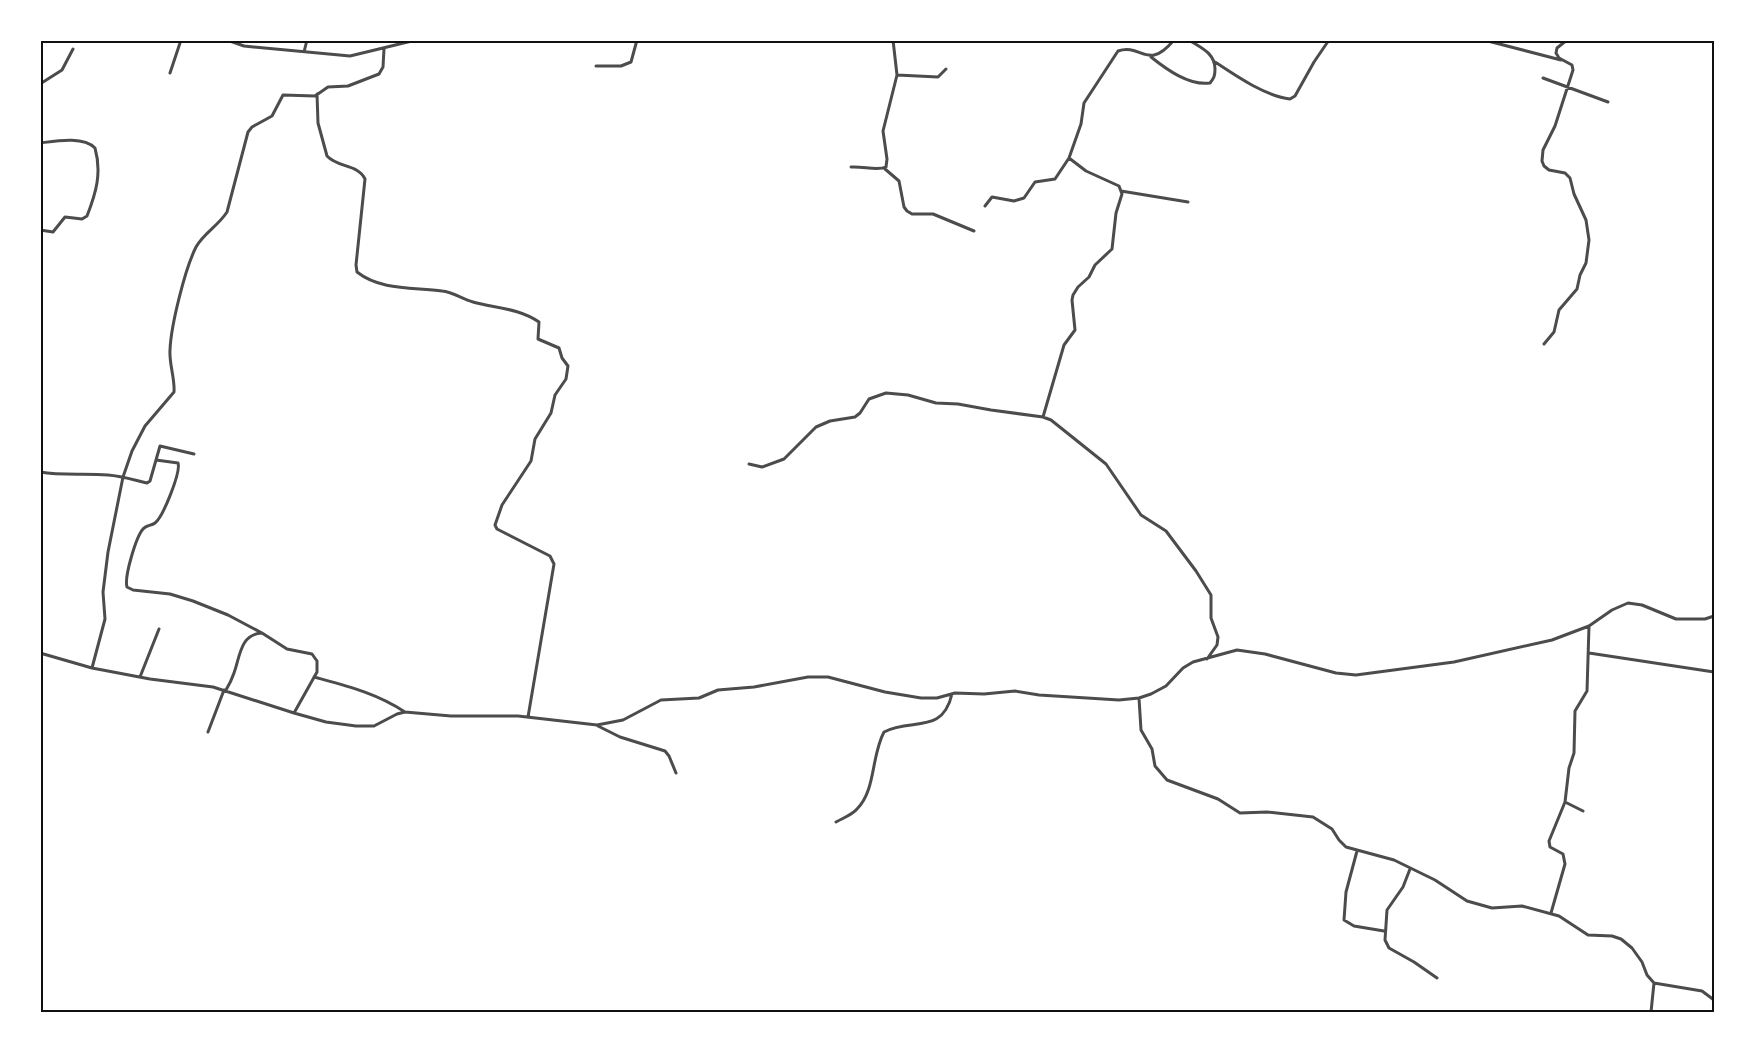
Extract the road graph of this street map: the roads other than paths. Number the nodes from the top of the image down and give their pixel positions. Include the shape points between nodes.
1 (181, 40) edge
2 (227, 40) edge
3 (307, 40) edge
4 (416, 40) edge
5 (637, 40) edge
6 (893, 40) edge
7 (1174, 40) edge
8 (1189, 40) edge
9 (1329, 40) edge
10 (1484, 40) edge
11 (1567, 40) edge
12 (384, 49) junction
13 (73, 50) dead end
14 (304, 52) junction
15 (1151, 57) junction
16 (1563, 60) junction
17 (1215, 62) junction
18 (596, 66) dead end
19 (946, 69) dead end
20 (170, 73) dead end
21 (897, 75) junction
22 (1543, 78) dead end
23 (40, 84) edge
24 (1567, 87) junction
25 (318, 94) junction
26 (1608, 102) dead end
27 (40, 143) edge
28 (1069, 158) junction
29 (851, 168) dead end
30 (885, 169) junction
31 (1121, 191) junction
32 (1188, 202) dead end
33 (985, 206) dead end
34 (40, 230) edge
35 (974, 231) dead end
36 (1545, 344) dead end
37 (1043, 417) junction
38 (194, 454) dead end
39 (156, 460) junction
40 (749, 464) dead end
41 (40, 472) edge
42 (123, 477) junction
43 (1714, 616) edge
44 (1589, 626) junction
45 (159, 629) dead end
46 (262, 633) junction
47 (40, 653) edge
48 (1589, 653) junction
49 (1207, 659) junction
50 (92, 668) junction
51 (1714, 672) edge
52 (140, 677) junction
53 (314, 677) junction
54 (225, 690) junction
55 (952, 694) junction
56 (1139, 698) junction
57 (405, 712) junction
58 (294, 713) junction
59 (528, 717) junction
60 (597, 725) junction
61 (208, 732) dead end
62 (676, 773) dead end
63 (1565, 802) junction
64 (1583, 811) dead end
65 (836, 822) dead end
66 (1357, 851) junction
67 (1410, 869) junction
68 (1551, 913) junction
69 (1384, 931) junction
70 (1437, 978) dead end
71 (1654, 983) junction
72 (1714, 1000) edge
73 (1651, 1012) edge

1 - 20 street
2 - 14 street via 244,46
3 - 14 street
4 - 12 street
5 - 18 street via 631,62
6 - 21 street
7 - 15 street
8 - 17 street via 1208,52
9 - 17 street via 1290,99 1247,82
10 - 16 street
11 - 16 street via 1556,51
12 - 14 street via 350,57
12 - 25 street via 379,74 348,86 328,87
13 - 23 street via 62,70
15 - 17 street via 1167,69 1205,84 1214,78
15 - 28 street via 1128,50 1116,53 1084,103
16 - 24 street via 1573,66
19 - 21 street via 938,77
21 - 30 street via 883,131
22 - 24 street
24 - 26 street
24 - 36 street via 1542,161 1549,170 1570,178 1589,236 1577,289 1559,309 1554,332
25 - 42 street via 283,95 272,116 249,130 227,212 201,239 186,274 171,340 173,394 145,426
25 - 59 street via 318,123 327,156 358,171 365,179 357,272 396,287 445,291 469,301 520,312 536,320 538,339 559,348 568,366 552,410 535,438 529,465 502,505 495,526 543,551 554,564
27 - 34 street via 89,143 95,148 99,171 87,216 65,217 53,232
28 - 31 street
28 - 33 street via 1055,179 1035,182 1024,198 1014,201 992,197
29 - 30 street
30 - 35 street via 899,180 907,212 933,214
31 - 32 street
31 - 37 street via 1112,249 1097,262 1072,297 1076,330 1064,345
37 - 40 street via 886,393 869,399 855,417 816,427 784,459 762,467
37 - 49 street via 1106,464 1141,515 1166,531 1191,562 1212,599 1211,618 1218,642
38 - 39 street via 161,445
39 - 42 street via 148,483
39 - 46 street via 178,463 179,472 157,521 140,533 128,567 127,587 193,601
41 - 42 street
42 - 50 street via 108,552 103,592 105,619
43 - 44 street via 1676,619 1628,603
44 - 48 street
44 - 49 street via 1552,640 1474,658 1356,675 1247,650
45 - 52 street
46 - 53 street via 287,649 315,656 318,665
46 - 54 street via 250,636 243,644
47 - 50 street
48 - 51 street
48 - 63 street via 1587,693 1575,711 1574,753
49 - 56 street via 1187,665 1166,686
50 - 52 street
52 - 54 street
53 - 57 street via 363,690
53 - 58 street
54 - 58 street
54 - 61 street
55 - 56 street via 1016,691 1100,699
55 - 60 street via 912,698 817,676 718,690 699,698 661,700 622,720
55 - 65 street via 941,716 928,723 884,732 865,798 855,811
56 - 66 street via 1141,730 1164,778 1218,799 1240,813 1313,817 1332,829 1342,844
57 - 58 street via 366,727
57 - 59 street
59 - 60 street
60 - 62 street via 665,751
63 - 64 street
63 - 68 street via 1549,841 1550,847 1563,854 1565,864
66 - 67 street via 1382,856
66 - 69 street via 1346,892 1344,920 1354,926
67 - 68 street via 1467,901 1492,908 1522,906
67 - 69 street via 1389,907
68 - 71 street via 1584,933 1621,939 1632,948
69 - 70 street via 1389,948
71 - 72 street via 1702,991
71 - 73 street

